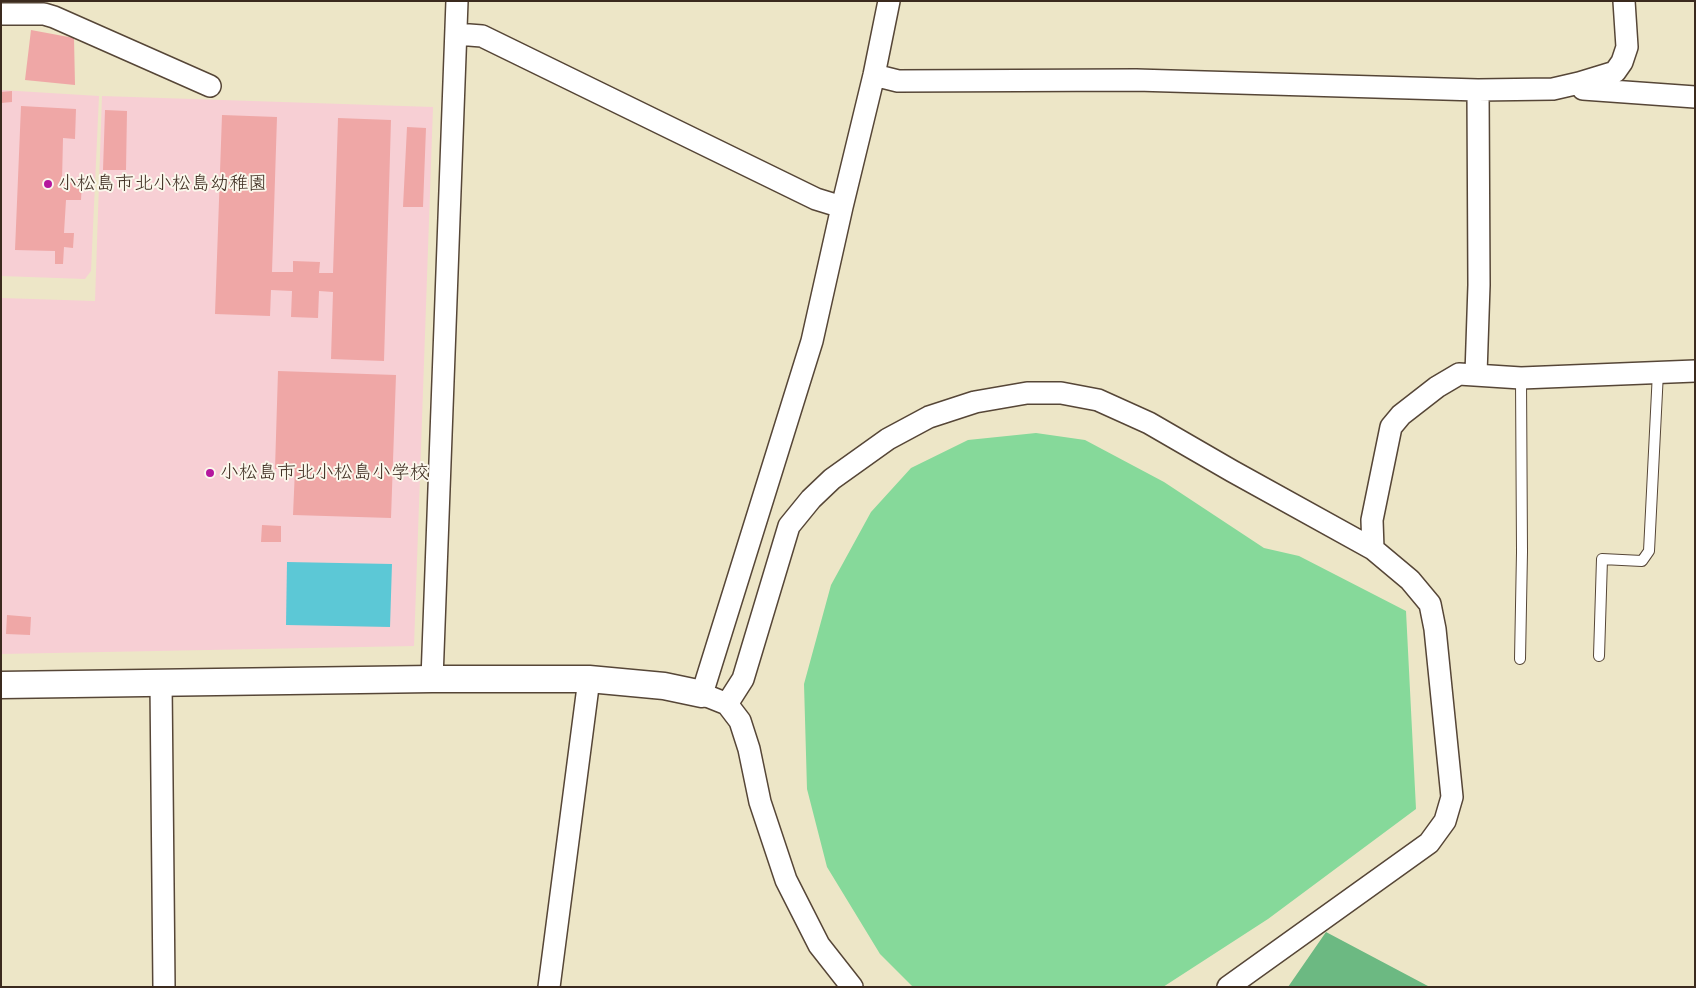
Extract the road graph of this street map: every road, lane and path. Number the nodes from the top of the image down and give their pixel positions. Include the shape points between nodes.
1 (457, 1) edge
2 (889, 1) edge
3 (1624, 1) edge
4 (1, 14) edge
5 (456, 34) junction
6 (874, 75) junction
7 (1579, 84) junction
8 (210, 86) dead end
9 (1478, 90) junction
10 (1695, 97) edge
11 (842, 207) junction
12 (1695, 371) edge
13 (1658, 372) junction
14 (1476, 374) junction
15 (1521, 378) junction
16 (1373, 549) junction
17 (1599, 656) dead end
18 (1520, 659) dead end
19 (432, 679) junction
20 (589, 679) junction
21 (161, 682) junction
22 (1, 685) edge
23 (702, 694) junction
24 (727, 704) junction
25 (164, 987) edge
26 (548, 987) edge
27 (852, 987) edge
28 (1228, 987) edge

1 - 5 street
2 - 6 street
3 - 7 street via 1627,47 1622,62 1615,72
4 - 8 street via 54,17
5 - 11 street via 482,36 816,199
5 - 19 street
6 - 9 street via 898,82 1136,80
6 - 11 street
7 - 9 street via 1553,89
7 - 10 street via 1583,89 1599,91
9 - 14 street
11 - 23 street via 812,341
12 - 13 street
13 - 15 street
13 - 17 lane via 1649,551 1642,561 1602,559
14 - 15 street
14 - 16 street via 1458,374 1437,387 1391,427 1372,520
15 - 18 lane
16 - 24 street via 1149,423 1098,400 1061,393 1027,393 976,402 929,417 888,440 832,479 811,499 789,526 743,679
16 - 28 street via 1410,580 1430,604 1452,797 1445,821 1429,843
19 - 20 street
19 - 21 street
20 - 23 street via 664,686
20 - 26 street
21 - 22 street
21 - 25 street
23 - 24 street
24 - 27 street via 740,721 760,802 786,880 819,945

